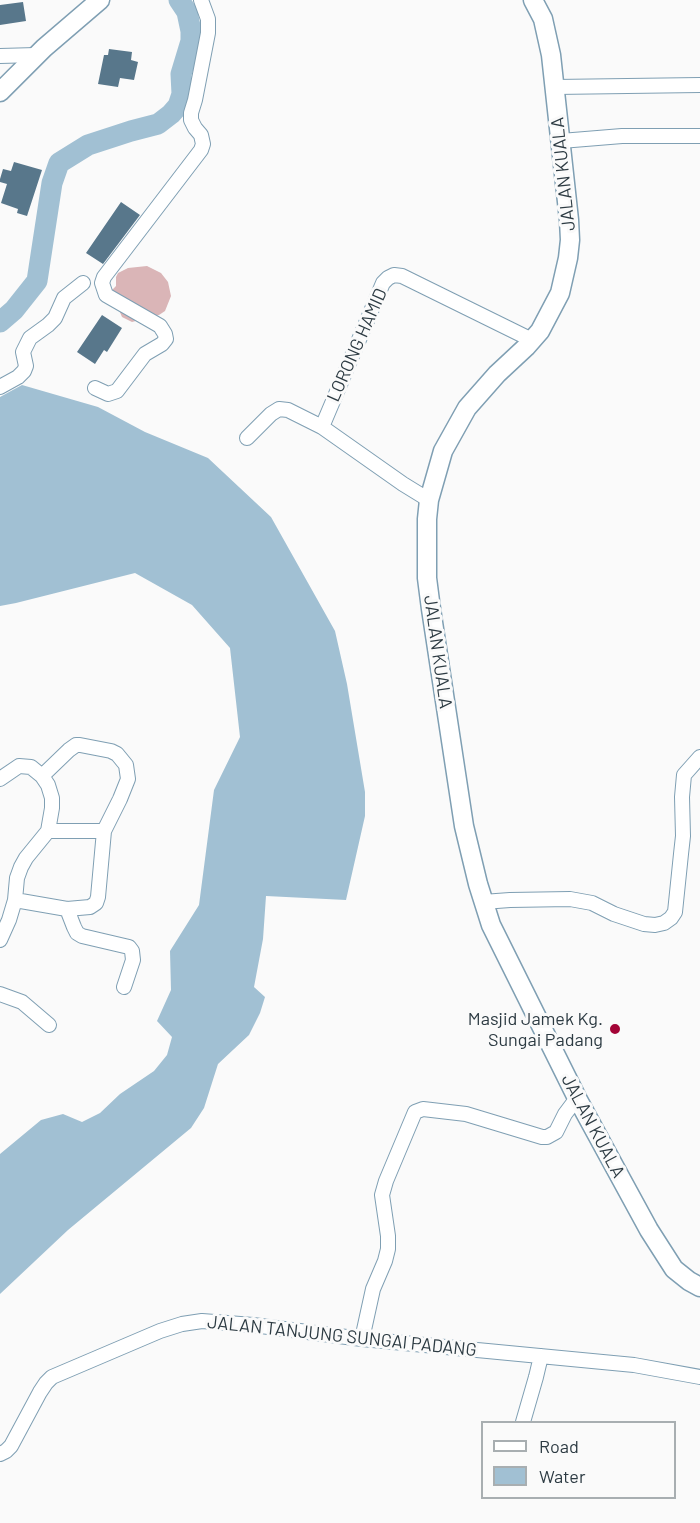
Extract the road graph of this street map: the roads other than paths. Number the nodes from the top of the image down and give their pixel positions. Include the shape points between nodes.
1 (100, 0) edge
2 (201, 0) edge
3 (532, 0) edge
4 (36, 55) junction
5 (0, 56) edge
6 (700, 85) edge
7 (555, 87) junction
8 (0, 92) edge
9 (700, 136) edge
10 (561, 141) junction
11 (83, 283) dead end
12 (532, 340) junction
13 (0, 387) edge
14 (95, 388) dead end
15 (322, 428) junction
16 (247, 438) dead end
17 (429, 500) junction
18 (700, 757) edge
19 (42, 776) junction
20 (0, 779) edge
21 (48, 831) junction
22 (104, 831) junction
23 (15, 900) junction
24 (483, 902) junction
25 (68, 909) junction
26 (0, 940) edge
27 (124, 987) dead end
28 (0, 994) edge
29 (50, 1025) dead end
30 (577, 1098) junction
31 (700, 1287) edge
32 (362, 1339) junction
33 (540, 1356) junction
34 (700, 1377) edge
35 (523, 1421) edge
36 (0, 1454) edge

1 - 4 main road
2 - 14 street via 208,33 190,113 192,124 201,135 201,150 102,283 106,295 160,326 166,339 145,354 114,393
3 - 7 main road, JALAN KUALA via 548,37
4 - 5 street
4 - 8 main road
6 - 7 street
7 - 10 main road, JALAN KUALA
9 - 10 street
10 - 12 main road, JALAN KUALA via 569,220 568,258 560,293
11 - 13 street via 64,298 55,318 30,338 23,352 24,372
12 - 15 street, LORONG HAMID via 394,275 384,283
12 - 17 main road, JALAN KUALA via 467,408 443,451
15 - 16 street via 298,414 279,409
15 - 17 street
17 - 24 main road, JALAN KUALA via 426,548 431,609 464,826
18 - 24 street via 684,775 683,836 675,912 664,923 644,924 592,903 570,899
19 - 20 street via 25,765
19 - 21 street via 52,798
19 - 22 street via 76,745 111,751 122,759 128,779
21 - 22 street
21 - 23 street via 21,867
22 - 25 street via 96,903
23 - 25 street
23 - 26 street
24 - 30 main road, JALAN KUALA via 503,951
25 - 27 street via 77,933 132,951
28 - 29 street via 22,1002
30 - 31 main road, JALAN KUALA via 662,1252 674,1269
30 - 32 street via 556,1132 548,1137 466,1114 418,1110 382,1195 388,1249 373,1289
32 - 33 street, JALAN TANJUNG SUNGAI PADANG
32 - 36 street, JALAN TANJUNG SUNGAI PADANG via 253,1324 182,1324 52,1377 11,1446
33 - 34 street, JALAN TANJUNG SUNGAI PADANG via 634,1365
33 - 35 street

